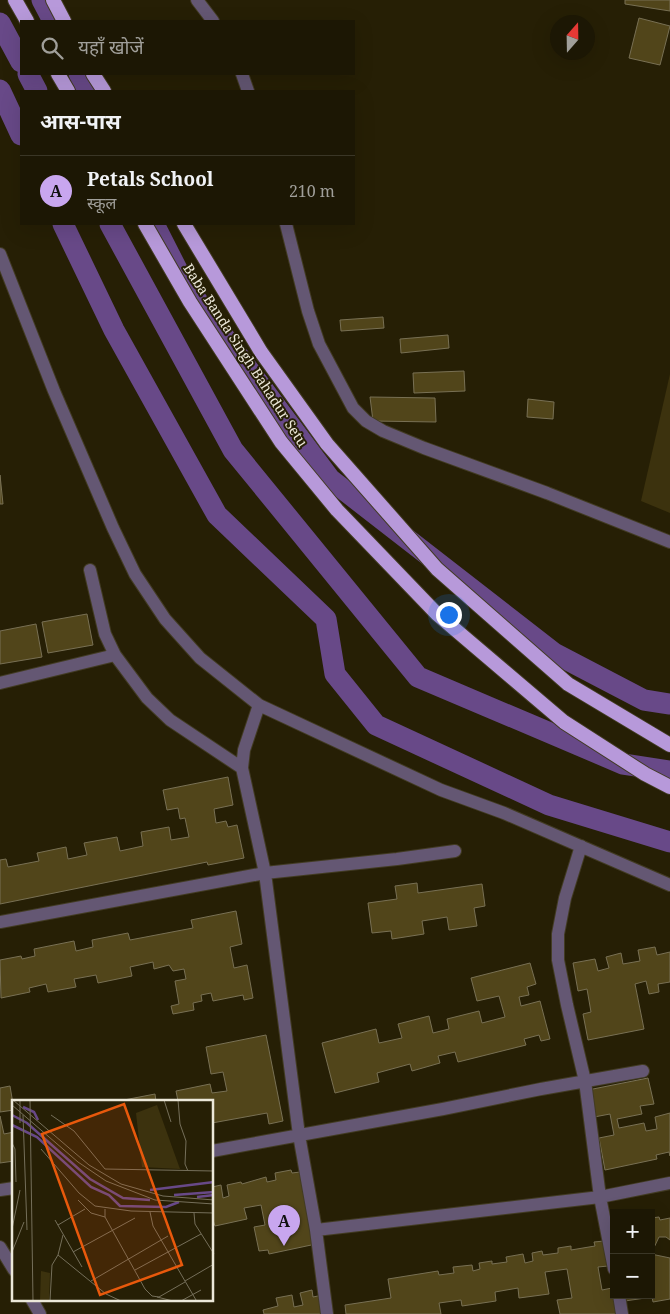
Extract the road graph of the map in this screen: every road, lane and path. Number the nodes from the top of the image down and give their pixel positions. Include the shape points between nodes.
1 (15, 0) edge
2 (53, 0) edge
3 (196, 0) edge
4 (26, 20) edge
5 (63, 20) edge
6 (212, 20) edge
7 (59, 75) edge
8 (94, 75) edge
9 (242, 75) edge
10 (67, 90) edge
11 (103, 90) edge
12 (248, 90) edge
13 (146, 225) edge
14 (185, 225) edge
15 (286, 225) edge
16 (0, 254) edge
17 (670, 542) edge
18 (90, 570) dead end
19 (114, 654) junction
20 (0, 683) edge
21 (259, 705) junction
22 (670, 745) edge
23 (242, 768) junction
24 (670, 787) edge
25 (581, 846) junction
26 (455, 851) dead end
27 (265, 873) junction
28 (670, 885) edge
29 (0, 922) edge
30 (644, 1071) dead end
31 (585, 1081) junction
32 (299, 1135) junction
33 (214, 1151) edge
34 (670, 1183) edge
35 (600, 1197) junction
36 (316, 1230) junction
37 (0, 1247) edge
38 (611, 1254) edge
39 (12, 1267) edge
40 (620, 1299) edge
41 (33, 1302) edge
42 (40, 1314) edge
43 (327, 1314) edge
44 (622, 1314) edge

1 - 4 highway
2 - 5 highway
3 - 6 street
7 - 10 highway
8 - 11 highway
9 - 12 street
13 - 24 highway, Baba Banda Singh Bahadur Setu via 190,302 280,442 338,510 437,614 564,722
14 - 22 highway, Baba Banda Singh Bahadur Setu via 261,352 327,444 437,570 568,684
15 - 17 street via 319,344 353,408 366,421 424,448 547,492
16 - 21 street via 54,391 136,574 165,619 200,658
18 - 19 street via 105,634
19 - 20 street
19 - 23 street via 147,698 170,720
21 - 23 street via 244,750
21 - 25 street via 441,790
23 - 27 street
25 - 28 street
25 - 31 street via 565,898 558,934 558,960
26 - 27 street
27 - 29 street
27 - 32 street
30 - 31 street
31 - 32 street
31 - 35 street
32 - 33 street
32 - 36 street
34 - 35 street
35 - 36 street
35 - 38 street
36 - 43 street
37 - 39 street
40 - 44 street
41 - 42 street

